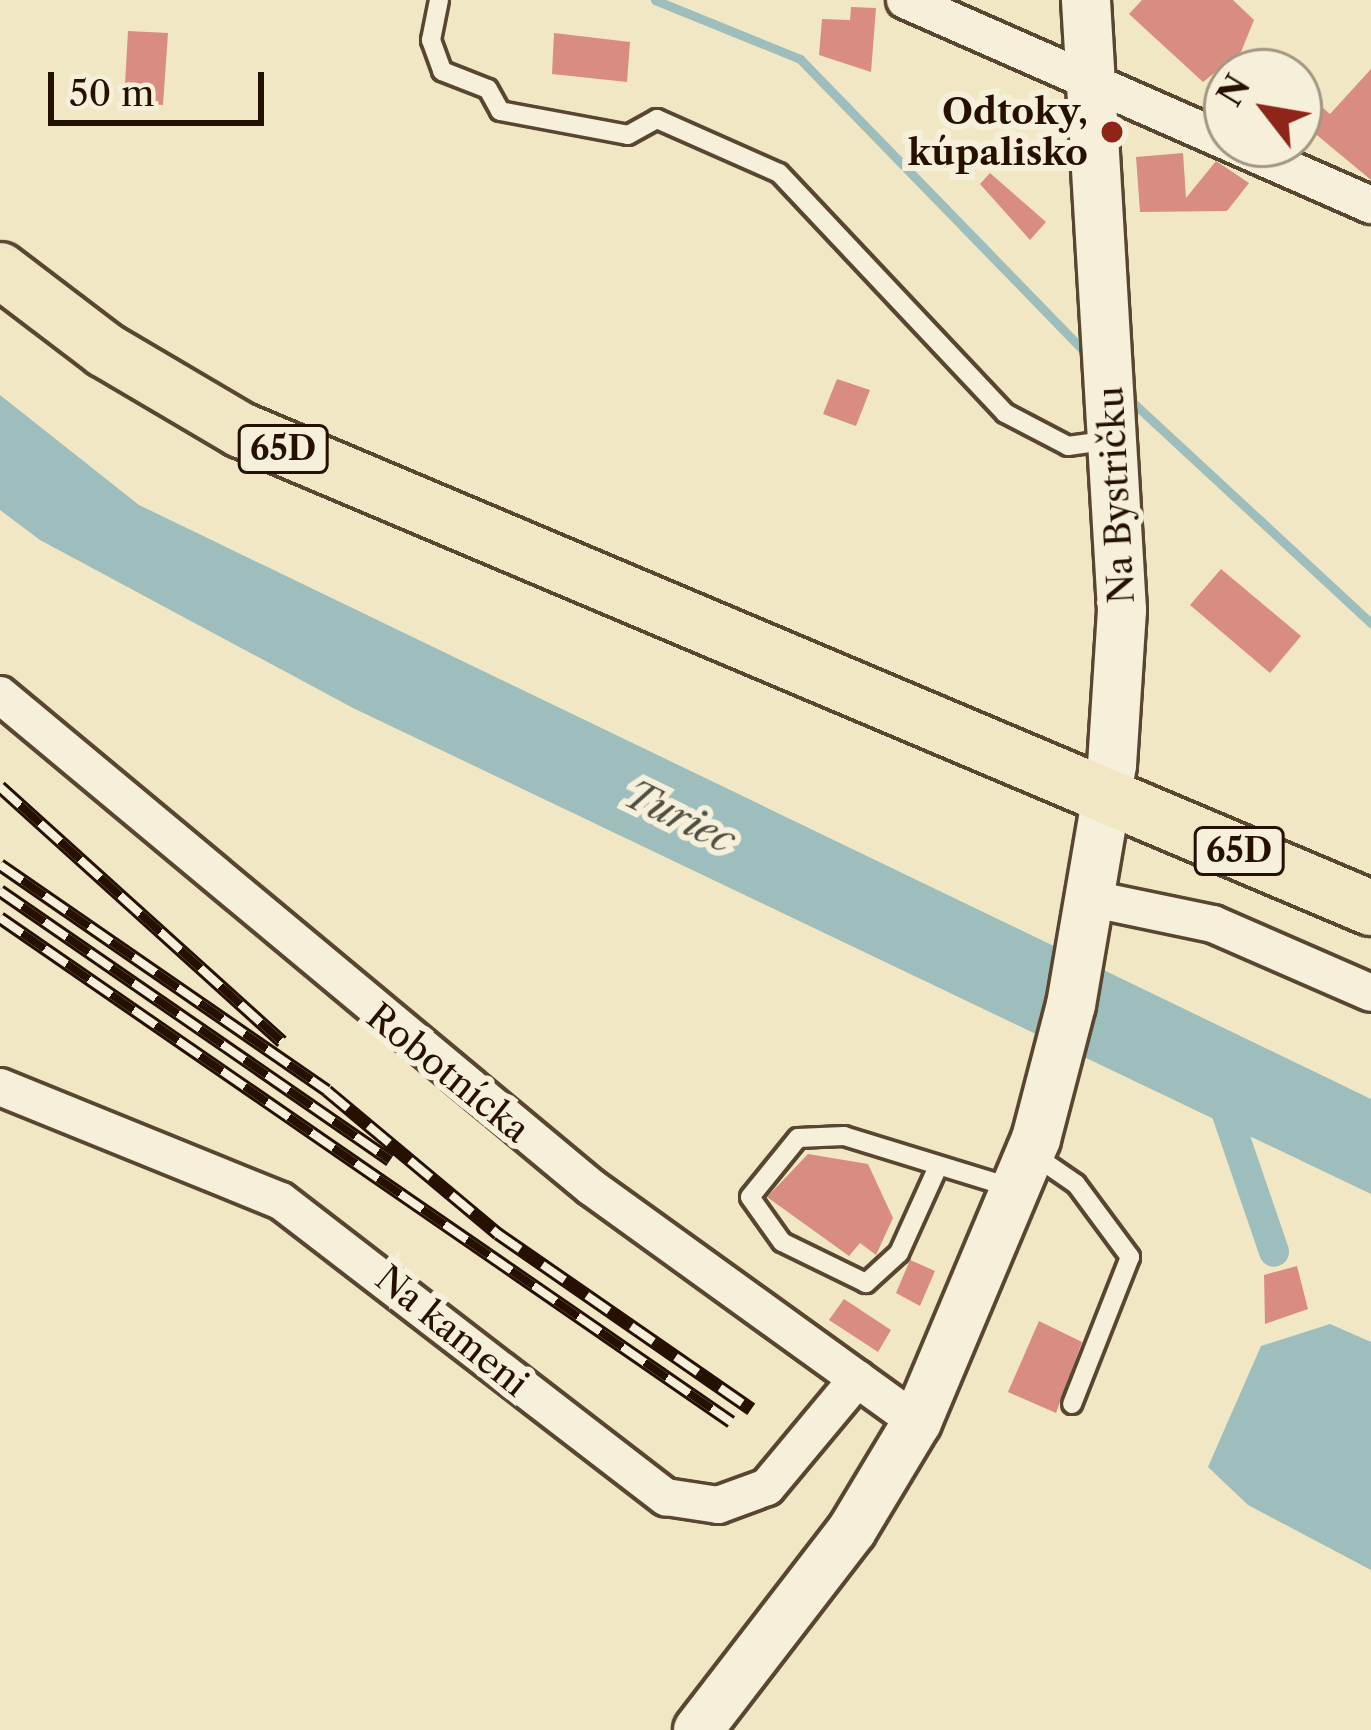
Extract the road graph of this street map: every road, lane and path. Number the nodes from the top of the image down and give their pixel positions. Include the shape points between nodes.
1 (439, 0) edge
2 (904, 0) edge
3 (1086, 0) edge
4 (1092, 90) junction
5 (1371, 205) edge
6 (0, 269) edge
7 (1116, 436) junction
8 (0, 695) edge
9 (1107, 795) junction
10 (1371, 908) edge
11 (1091, 912) junction
12 (1371, 993) edge
13 (0, 1087) edge
14 (936, 1171) junction
15 (1024, 1171) junction
16 (857, 1378) junction
17 (1072, 1404) dead end
18 (917, 1422) junction
19 (698, 1730) edge

1 - 7 lane via 431,40 442,71 488,88 500,111 628,135 657,119 779,173 1005,413 1068,446
2 - 4 street
3 - 4 street, Na Bystričku
4 - 5 street
4 - 7 street, Na Bystričku
6 - 9 main road, 65D via 104,350 241,430
7 - 9 street, Na Bystričku via 1122,610
8 - 16 street, Robotnícka via 520,1130
9 - 10 main road, 65D
9 - 11 street, Na Bystričku
11 - 12 street via 1213,924
11 - 15 street, Na Bystričku
13 - 16 street, Na kameni via 280,1201 666,1497 718,1505 767,1487
14 - 14 lane via 844,1136 798,1138 750,1197 782,1242 866,1283 899,1253
14 - 15 lane
15 - 17 lane via 1076,1184 1130,1257
15 - 18 street, Na Bystričku
16 - 18 street, Robotnícka
18 - 19 street, Na Bystričku via 852,1530

